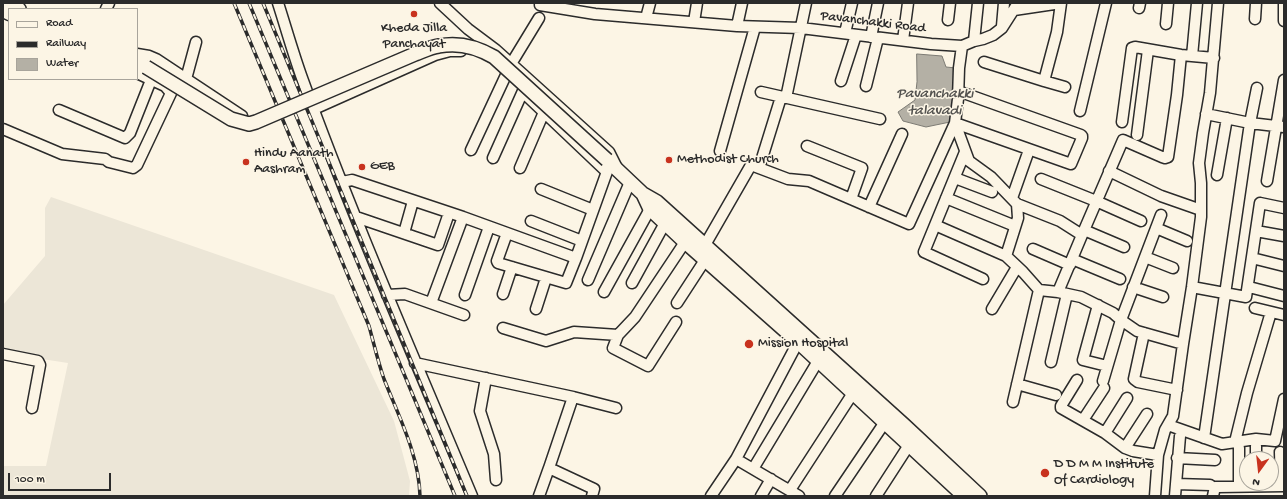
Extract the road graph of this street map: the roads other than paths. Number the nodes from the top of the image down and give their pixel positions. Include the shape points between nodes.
1 (5, 3) edge
2 (278, 3) edge
3 (440, 3) edge
4 (598, 3) edge
5 (650, 3) edge
6 (698, 3) edge
7 (742, 3) edge
8 (806, 3) edge
9 (852, 3) edge
10 (878, 3) edge
11 (908, 3) edge
12 (950, 3) edge
13 (978, 3) edge
14 (1004, 3) edge
15 (1062, 3) edge
16 (1106, 3) edge
17 (1168, 3) edge
18 (1197, 3) edge
19 (1218, 3) edge
20 (1256, 3) edge
21 (1284, 3) edge
22 (537, 4) edge
23 (1016, 6) edge
24 (17, 8) edge
25 (596, 14) junction
26 (539, 18) dead end
27 (646, 18) junction
28 (1255, 19) dead end
29 (948, 20) dead end
30 (1284, 21) edge
31 (694, 22) junction
32 (1166, 24) dead end
33 (737, 26) junction
34 (755, 26) junction
35 (800, 28) junction
36 (1002, 28) junction
37 (845, 33) junction
38 (856, 35) junction
39 (874, 37) junction
40 (903, 40) junction
41 (974, 41) junction
42 (196, 42) dead end
43 (962, 46) junction
44 (1148, 50) junction
45 (138, 54) edge
46 (1181, 55) junction
47 (1192, 56) junction
48 (1214, 58) junction
49 (984, 62) dead end
50 (511, 64) junction
51 (140, 67) edge
52 (506, 75) junction
53 (151, 80) junction
54 (186, 80) junction
55 (1284, 80) edge
56 (841, 81) dead end
57 (1044, 81) junction
58 (866, 86) dead end
59 (1065, 87) dead end
60 (1257, 88) dead end
61 (958, 91) junction
62 (523, 92) junction
63 (761, 92) dead end
64 (784, 97) junction
65 (314, 109) junction
66 (60, 110) dead end
67 (1080, 111) dead end
68 (544, 112) junction
69 (1206, 114) junction
70 (242, 116) dead end
71 (1227, 118) junction
72 (880, 119) dead end
73 (1122, 122) dead end
74 (1250, 123) junction
75 (955, 124) junction
76 (1280, 127) edge
77 (3, 129) edge
78 (902, 134) dead end
79 (1137, 135) dead end
80 (807, 146) dead end
81 (471, 150) dead end
82 (1029, 150) junction
83 (720, 151) dead end
84 (965, 152) junction
85 (493, 158) dead end
86 (611, 166) junction
87 (520, 168) dead end
88 (759, 168) junction
89 (1109, 171) junction
90 (1217, 175) dead end
91 (954, 178) junction
92 (1041, 179) dead end
93 (1267, 181) dead end
94 (342, 182) junction
95 (630, 182) junction
96 (541, 189) dead end
97 (992, 192) dead end
98 (643, 194) junction
99 (946, 198) junction
100 (851, 199) junction
101 (413, 201) junction
102 (1014, 201) junction
103 (1096, 201) junction
104 (869, 207) junction
105 (1284, 208) edge
106 (650, 209) junction
107 (592, 210) junction
108 (1201, 210) junction
109 (449, 213) junction
110 (1161, 215) dead end
111 (356, 217) junction
112 (463, 217) junction
113 (531, 221) dead end
114 (1141, 221) dead end
115 (665, 223) junction
116 (935, 225) junction
117 (1015, 226) junction
118 (489, 227) junction
119 (1156, 228) junction
120 (1256, 230) junction
121 (404, 233) junction
122 (506, 233) junction
123 (1083, 233) junction
124 (1284, 236) edge
125 (582, 241) junction
126 (1187, 241) dead end
127 (685, 242) junction
128 (705, 245) junction
129 (1124, 247) dead end
130 (1033, 249) dead end
131 (1006, 256) junction
132 (1145, 257) junction
133 (576, 258) junction
134 (1252, 258) junction
135 (705, 260) junction
136 (1071, 262) junction
137 (1284, 266) edge
138 (512, 267) junction
139 (1017, 267) junction
140 (1173, 268) dead end
141 (546, 278) junction
142 (983, 279) dead end
143 (1120, 279) dead end
144 (588, 280) dead end
145 (632, 283) dead end
146 (1134, 287) junction
147 (1192, 287) junction
148 (1249, 287) junction
149 (1039, 290) junction
150 (604, 292) dead end
151 (1062, 293) junction
152 (503, 294) dead end
153 (1224, 294) junction
154 (387, 295) junction
155 (465, 295) dead end
156 (1284, 296) edge
157 (1163, 297) dead end
158 (431, 303) junction
159 (677, 303) dead end
160 (1098, 305) junction
161 (1255, 308) dead end
162 (536, 309) dead end
163 (992, 309) dead end
164 (1271, 312) junction
165 (464, 315) dead end
166 (1284, 315) edge
167 (1121, 320) junction
168 (676, 322) dead end
169 (503, 328) dead end
170 (1144, 333) junction
171 (618, 335) junction
172 (798, 342) junction
173 (1183, 344) junction
174 (3, 354) edge
175 (818, 361) junction
176 (1051, 362) dead end
177 (415, 363) junction
178 (1107, 366) junction
179 (486, 378) junction
180 (1077, 380) dead end
181 (1017, 384) junction
182 (1177, 390) junction
183 (852, 393) junction
184 (1056, 395) dead end
185 (573, 397) junction
186 (1127, 398) dead end
187 (1284, 400) edge
188 (1012, 402) dead end
189 (32, 408) dead end
190 (616, 408) dead end
191 (1147, 414) dead end
192 (1083, 420) junction
193 (884, 422) junction
194 (1168, 425) junction
195 (1281, 432) edge
196 (1105, 433) junction
197 (1180, 436) dead end
198 (1204, 438) junction
199 (909, 445) junction
200 (1237, 445) junction
201 (1256, 446) dead end
202 (1125, 448) junction
203 (1256, 451) edge
204 (1280, 452) dead end
205 (1158, 456) junction
206 (1178, 458) junction
207 (736, 459) junction
208 (1215, 460) dead end
209 (549, 468) junction
210 (753, 469) junction
211 (496, 480) dead end
212 (771, 480) junction
213 (1176, 484) junction
214 (1210, 485) dead end
215 (1239, 486) joint
216 (1282, 486) edge
217 (790, 490) junction
218 (472, 496) edge
219 (539, 496) edge
220 (592, 496) edge
221 (711, 496) edge
222 (761, 496) edge
223 (799, 496) edge
224 (835, 496) edge
225 (876, 496) edge
226 (964, 496) edge
227 (980, 496) edge
228 (1154, 496) edge
229 (1175, 496) edge
230 (1213, 496) edge

1 - 24 main road
2 - 65 street
3 - 50 street via 468,30
4 - 25 street
5 - 27 street
6 - 31 street
7 - 33 street
8 - 35 street
9 - 37 street
10 - 39 street
11 - 40 street
12 - 29 street
13 - 41 street
14 - 36 street
15 - 23 street
15 - 57 street
16 - 67 street
17 - 32 street
18 - 47 street
19 - 48 street
20 - 28 street
21 - 30 street
22 - 25 street, Pavanchakki Road
23 - 36 street, Pavanchakki Road
25 - 27 street, Pavanchakki Road
26 - 50 street
27 - 31 street, Pavanchakki Road
31 - 33 street, Pavanchakki Road
33 - 34 street, Pavanchakki Road
34 - 35 street, Pavanchakki Road
34 - 83 street
35 - 37 street, Pavanchakki Road
35 - 64 street
36 - 41 street, Pavanchakki Road via 993,35
37 - 38 street, Pavanchakki Road
38 - 39 street, Pavanchakki Road
38 - 56 street
39 - 40 street, Pavanchakki Road
39 - 58 street
40 - 43 street, Pavanchakki Road
41 - 43 street, Pavanchakki Road
42 - 54 street
43 - 61 street
44 - 46 street
44 - 73 street via 1131,50
44 - 79 street
45 - 54 street via 152,57
46 - 47 street
46 - 89 street via 1168,157 1162,157 1123,140
47 - 48 street
48 - 69 street
49 - 57 street
50 - 86 street via 609,152
51 - 53 street
51 - 86 main road, bridge via 231,119 249,124 415,54 455,44 474,47 494,57
52 - 62 street
52 - 65 street via 484,57 464,51 450,51 435,55
52 - 81 street
53 - 66 street via 130,133 125,138
53 - 77 street via 165,86 171,93 137,165 133,168 105,159 62,154
54 - 70 street
55 - 76 street
57 - 59 street
60 - 74 street
61 - 75 street
61 - 82 street via 1082,136 1071,164
62 - 68 street
62 - 85 street
63 - 64 street
64 - 72 street
64 - 88 street
65 - 94 street
68 - 86 street
68 - 87 street
69 - 71 street
69 - 108 street via 1199,163
71 - 74 street
71 - 90 street
74 - 76 street
74 - 153 street
75 - 82 street
75 - 84 street
75 - 104 street via 909,224
76 - 93 street
78 - 104 street
80 - 100 street via 862,168
82 - 102 street
84 - 91 street
84 - 102 street via 968,161 991,178
86 - 95 main road
86 - 107 street
88 - 100 street via 788,180 810,181
88 - 128 street via 751,165
89 - 103 street
89 - 108 street via 1165,198
91 - 97 street
91 - 99 street
92 - 103 street
94 - 101 street via 352,180
94 - 111 street
95 - 98 main road
95 - 144 street
96 - 107 street
98 - 106 main road
98 - 128 main road via 657,202
99 - 116 street
99 - 117 street
100 - 104 street
101 - 109 street
101 - 121 street
102 - 117 street via 1018,218
102 - 123 street
103 - 114 street
103 - 123 street
105 - 120 street via 1260,203
106 - 115 main road
106 - 150 street
107 - 125 street
108 - 147 street
109 - 112 street
109 - 121 street via 438,244
110 - 119 street
111 - 121 street
111 - 154 street
112 - 118 street
112 - 158 street
113 - 125 street
115 - 127 main road
115 - 145 street
116 - 131 street
116 - 142 street via 925,254
117 - 131 street
118 - 122 street
118 - 155 street
119 - 126 street
119 - 132 street
120 - 124 street
120 - 134 street
122 - 133 street
122 - 138 street via 497,263
123 - 129 street
123 - 136 street
125 - 133 street
127 - 135 main road
127 - 171 street via 635,317
128 - 227 main road
130 - 136 street
131 - 139 street
132 - 140 street
132 - 146 street
133 - 141 street via 566,283
134 - 137 street
134 - 148 street
135 - 159 street
135 - 172 main road
136 - 143 street
136 - 151 street
138 - 141 street
138 - 152 street
139 - 149 street
139 - 163 street
141 - 162 street
146 - 157 street
146 - 167 street
147 - 153 street
147 - 173 street
148 - 153 street via 1246,298
148 - 156 street
149 - 151 street
149 - 181 street
151 - 160 street via 1081,297
151 - 176 street
153 - 198 street
154 - 158 street via 405,294
154 - 177 street
158 - 165 street
160 - 167 street via 1114,313
160 - 178 street via 1083,360
161 - 164 street
164 - 166 street
164 - 200 street via 1247,393
167 - 170 street
167 - 178 street
168 - 171 street via 648,366 614,350
169 - 171 street via 546,341 574,332
170 - 173 street
170 - 182 street via 1134,379
172 - 175 main road
172 - 207 street
173 - 182 street
174 - 189 street via 38,361 40,365
175 - 183 main road
175 - 210 street
177 - 179 street
177 - 218 street
178 - 192 street via 1104,384
179 - 185 street
179 - 211 street via 480,411 494,454
180 - 192 street via 1061,408
181 - 184 street
181 - 188 street
182 - 194 street via 1173,416
183 - 193 main road
183 - 217 street
185 - 190 street
185 - 209 street
186 - 196 street
187 - 195 street
191 - 202 street
192 - 196 street
193 - 199 main road
193 - 224 street
194 - 198 street
194 - 205 street
195 - 200 street via 1275,441 1256,439
196 - 202 street
197 - 206 street
198 - 200 street via 1222,444
199 - 225 street
199 - 226 main road
200 - 215 street
201 - 203 street
202 - 205 street
204 - 216 street
205 - 228 street
206 - 208 street
206 - 213 street
207 - 210 street
207 - 221 street
209 - 219 street
209 - 220 street via 594,489
210 - 212 street
212 - 217 street
212 - 222 street
213 - 214 street
213 - 229 street
215 - 230 street via 1215,487
217 - 223 street

